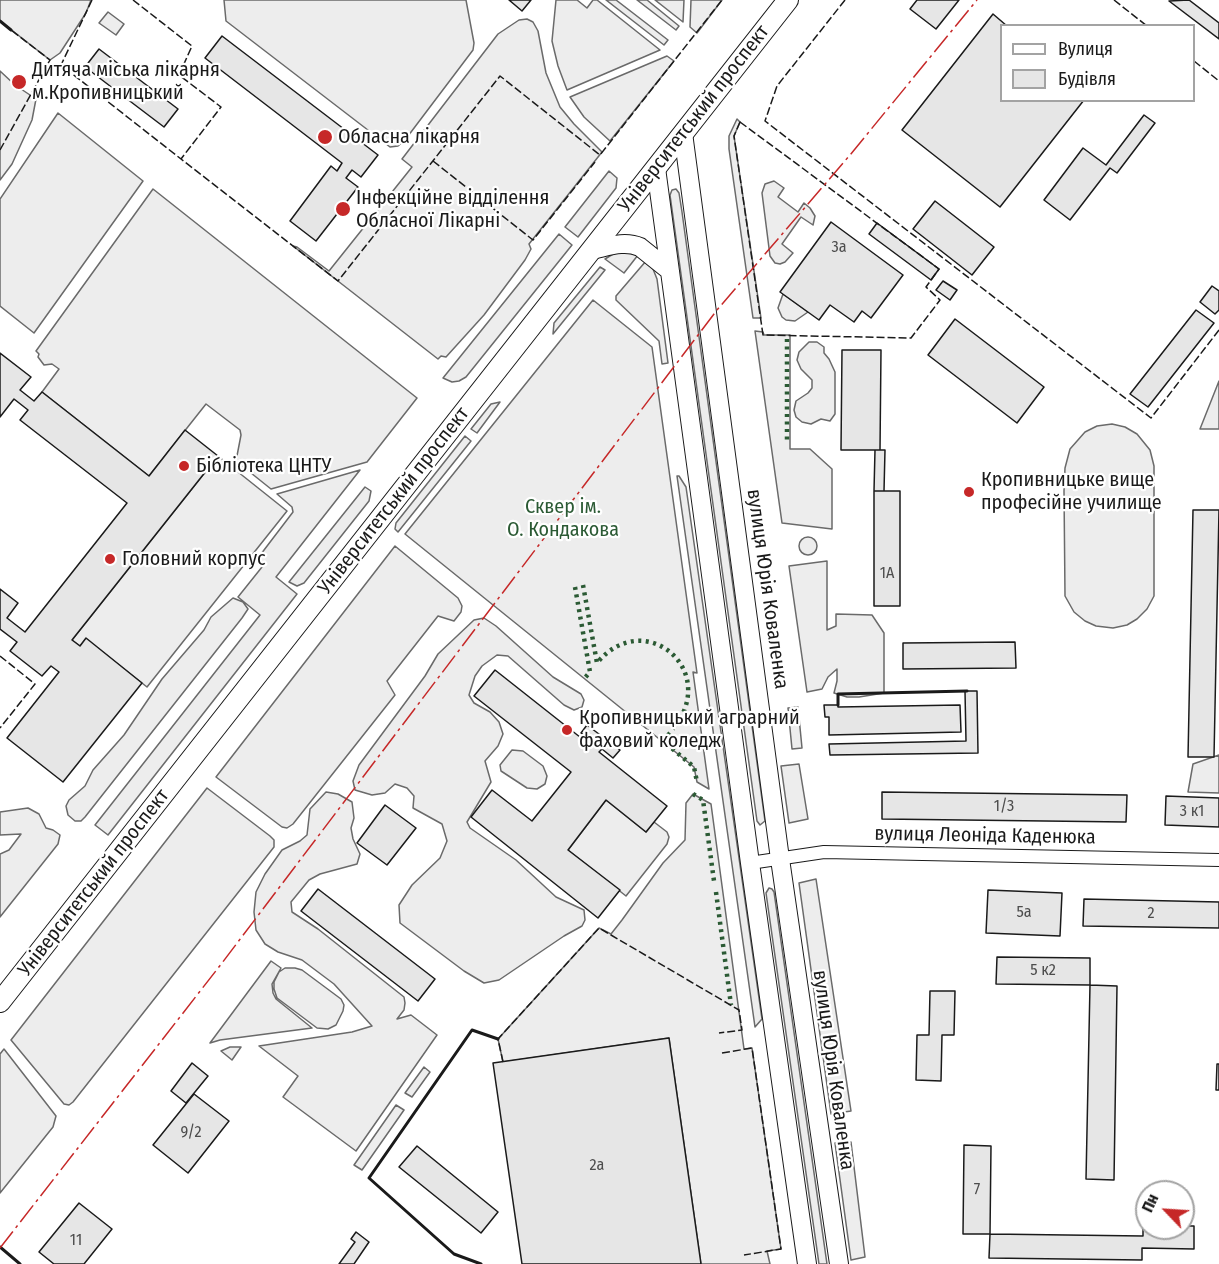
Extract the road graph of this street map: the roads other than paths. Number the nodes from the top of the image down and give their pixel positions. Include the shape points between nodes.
1 (788, 0) edge
2 (683, 133) junction
3 (656, 168) junction
4 (641, 186) junction
5 (661, 201) junction
6 (591, 250) junction
7 (670, 272) junction
8 (780, 859) junction
9 (1219, 860) edge
10 (750, 863) junction
11 (0, 1002) edge
12 (807, 1264) edge
13 (839, 1264) edge

1 - 2 main road, Університетський проспект
2 - 3 main road, Університетський проспект
2 - 8 main road, вулиця Юрія Коваленка
3 - 4 main road, Університетський проспект
3 - 5 main road
4 - 5 street
4 - 6 main road, Університетський проспект
5 - 7 main road
6 - 7 main road via 634,244
6 - 11 main road, Університетський проспект
7 - 10 main road
8 - 9 street, вулиця Леоніда Каденюка via 824,852
8 - 10 street, вулиця Леоніда Каденюка
8 - 13 main road, вулиця Юрія Коваленка
10 - 12 main road

